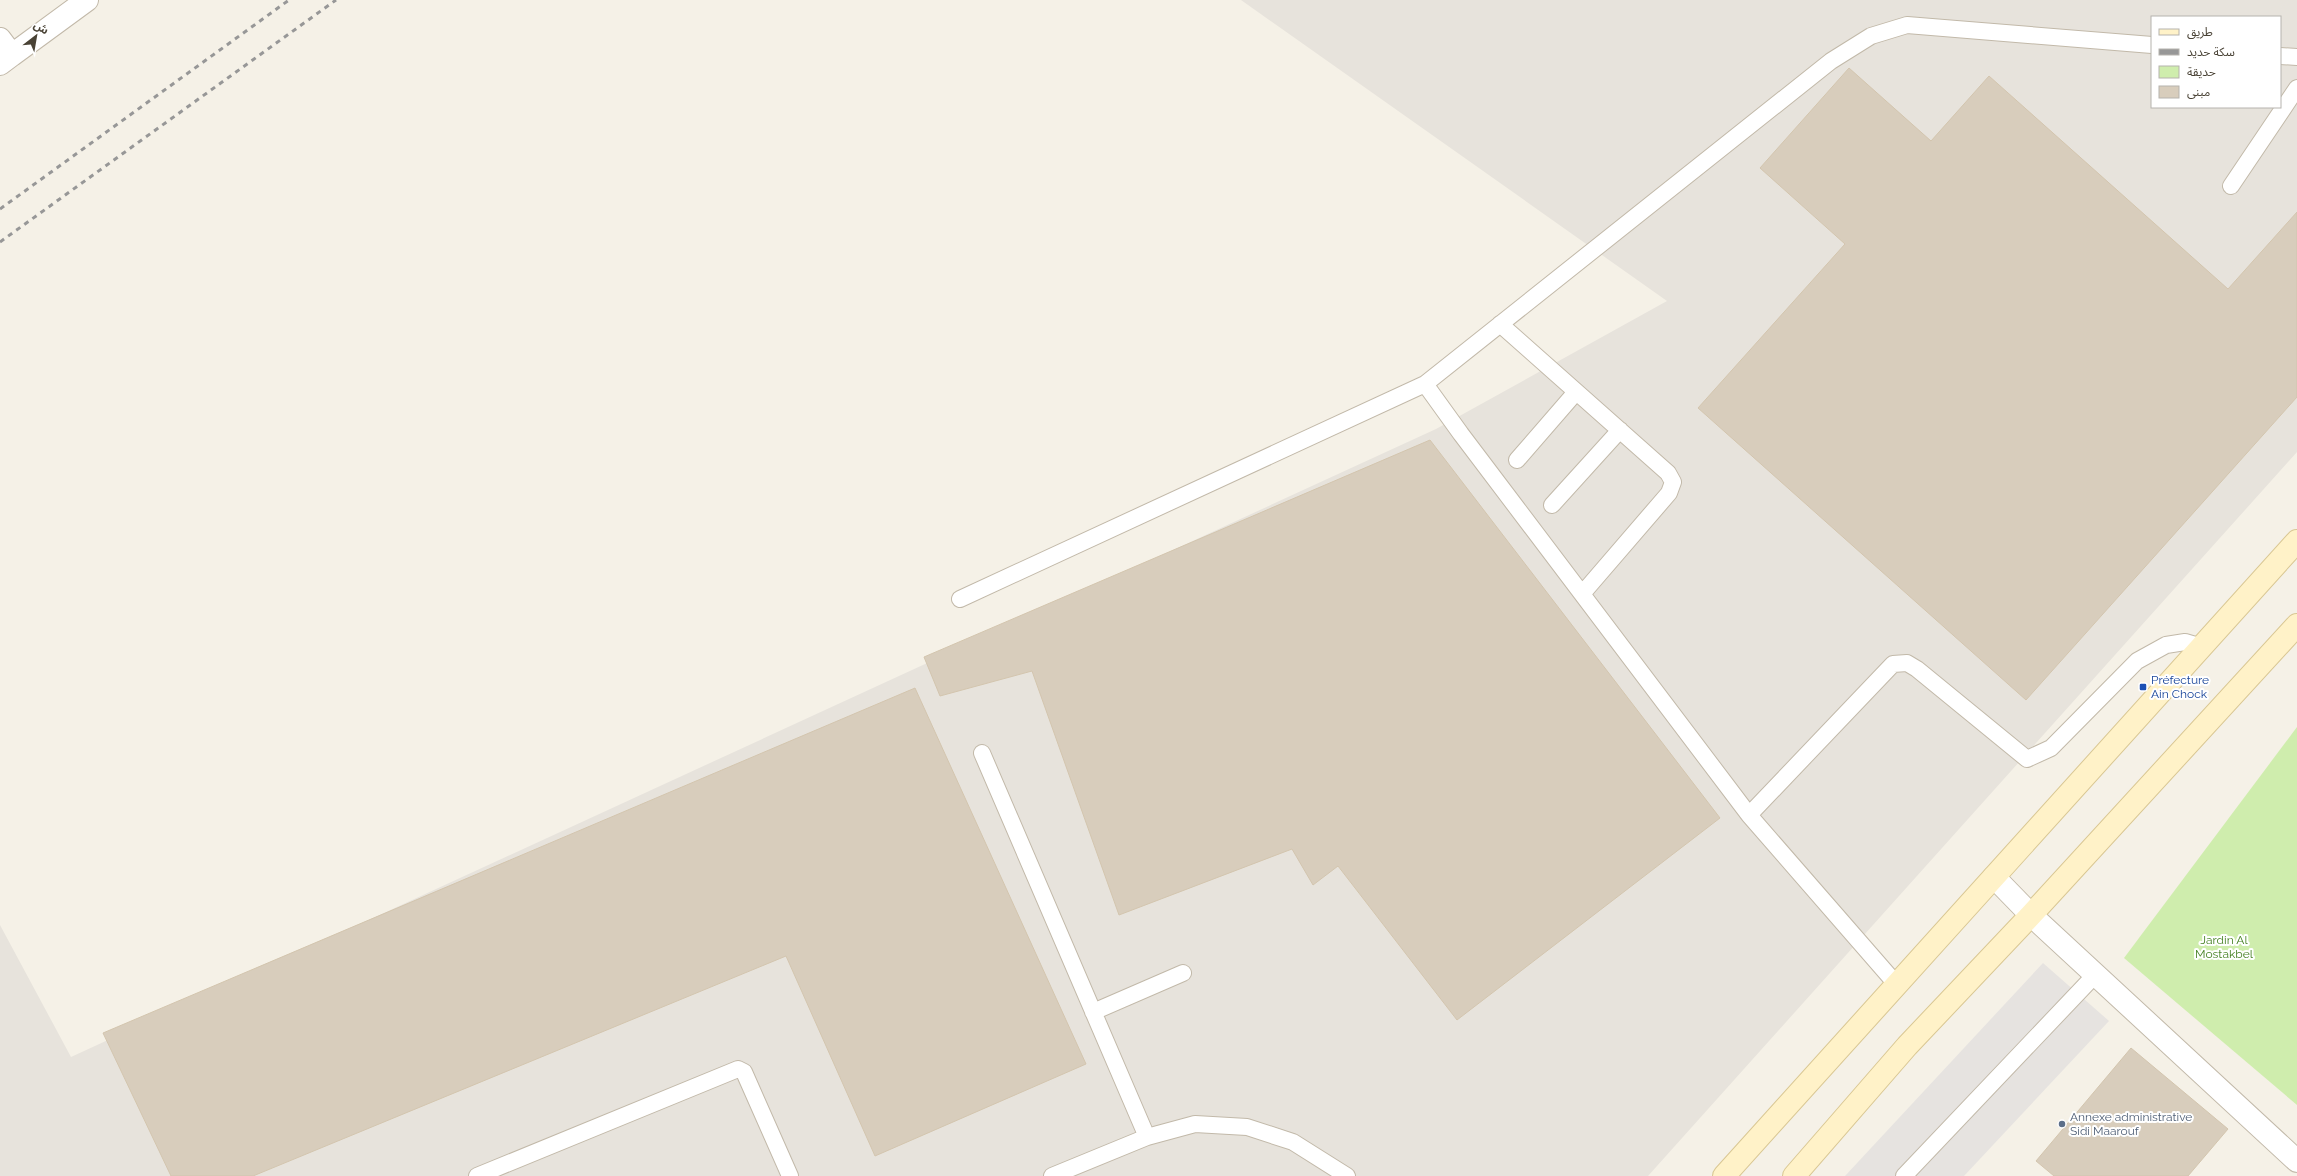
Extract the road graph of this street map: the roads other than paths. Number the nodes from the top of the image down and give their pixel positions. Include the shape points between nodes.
1 (87, 0) edge
2 (2151, 45) edge
3 (4, 53) edge
4 (2281, 56) edge
5 (2297, 58) edge
6 (2297, 88) edge
7 (2231, 186) dead end
8 (1500, 324) junction
9 (1425, 384) junction
10 (1576, 392) junction
11 (1620, 430) junction
12 (1517, 460) dead end
13 (1552, 505) dead end
14 (2297, 541) edge
15 (1582, 594) junction
16 (960, 599) dead end
17 (2297, 626) edge
18 (2202, 646) junction
19 (982, 753) dead end
20 (1749, 815) junction
21 (1994, 877) junction
22 (2031, 915) junction
23 (1183, 973) dead end
24 (2095, 975) junction
25 (1897, 985) junction
26 (1093, 1012) junction
27 (1147, 1137) junction
28 (2297, 1161) edge
29 (477, 1176) edge
30 (790, 1176) edge
31 (1052, 1176) edge
32 (1348, 1176) edge
33 (1724, 1176) edge
34 (1794, 1176) edge
35 (1904, 1176) edge

1 - 3 street
2 - 8 lane via 1907,24 1870,36 1831,62
4 - 5 lane
6 - 7 lane
8 - 9 lane
8 - 10 lane
9 - 15 lane
9 - 16 lane
10 - 11 lane
10 - 12 lane
11 - 13 lane
11 - 15 lane via 1668,473 1673,482 1668,493
14 - 18 street
15 - 20 lane
17 - 22 street
18 - 20 lane via 2185,642 2166,645 2137,661 2051,748 2027,759 1917,669 1907,663 1893,664
18 - 21 street
19 - 26 lane
20 - 25 lane
21 - 22 street
21 - 25 street
22 - 24 street
22 - 34 street via 1907,1046
23 - 26 lane
24 - 28 street
24 - 35 lane
25 - 33 street
26 - 27 lane
27 - 31 lane
27 - 32 lane via 1195,1124 1247,1127 1293,1142
29 - 30 lane via 741,1069

